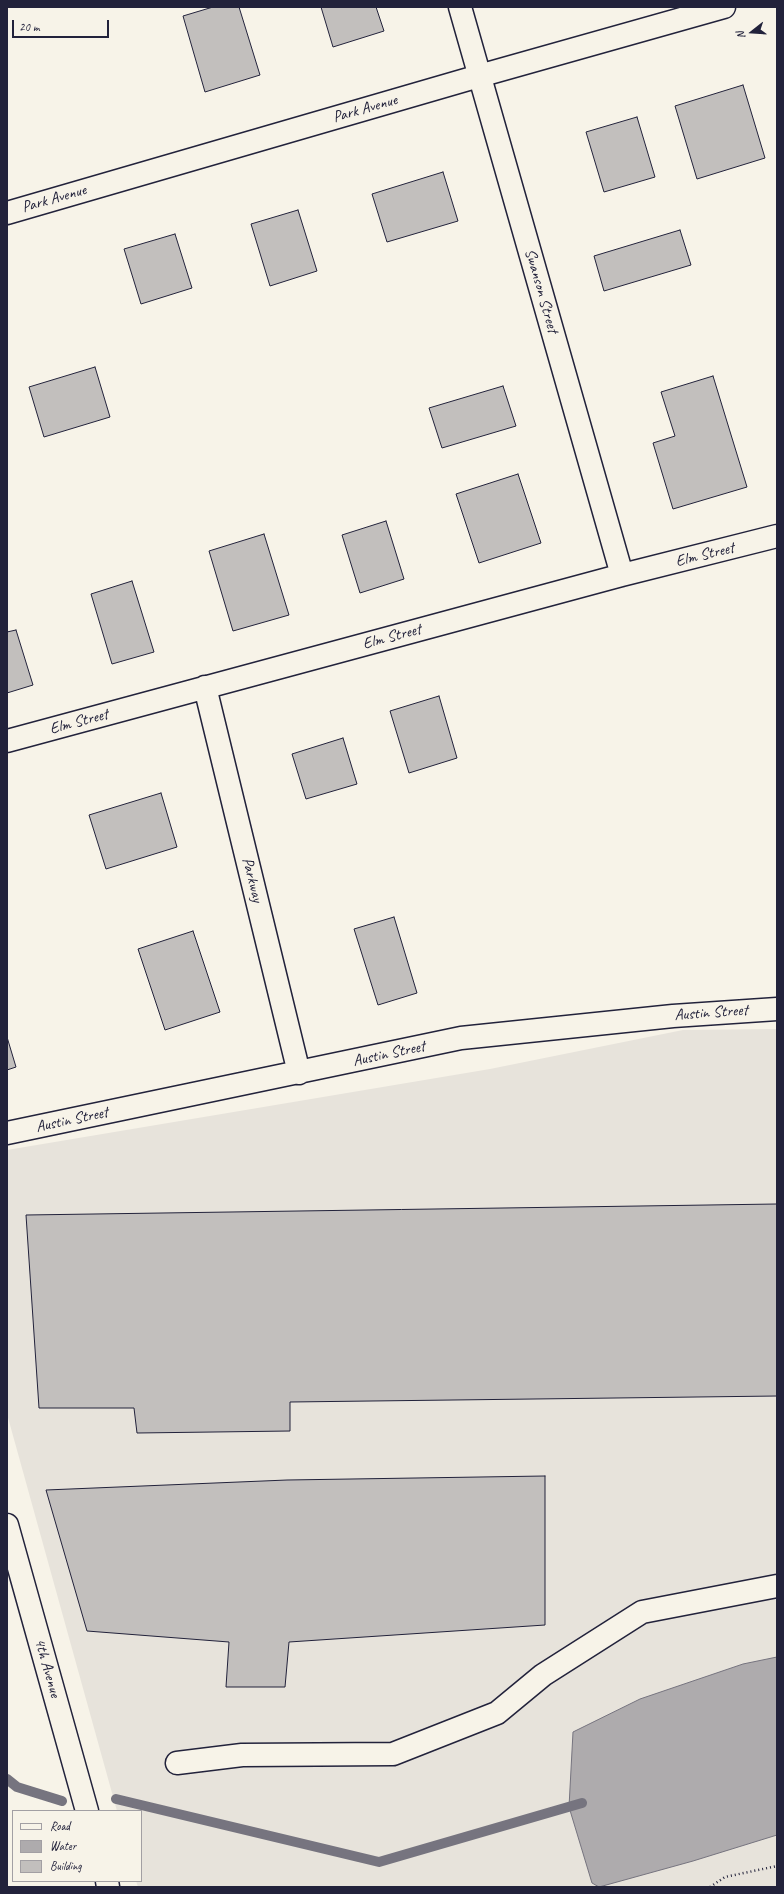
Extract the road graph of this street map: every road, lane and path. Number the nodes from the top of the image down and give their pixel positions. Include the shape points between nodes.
1 (460, 7) edge
2 (724, 7) edge
3 (479, 76) junction
4 (7, 213) edge
5 (777, 536) edge
6 (622, 575) junction
7 (205, 687) junction
8 (7, 741) edge
9 (777, 1009) edge
10 (300, 1073) junction
11 (7, 1133) edge
12 (7, 1526) edge
13 (777, 1586) edge
14 (177, 1763) dead end
15 (87, 1810) edge
16 (777, 1866) edge
17 (710, 1887) edge

1 - 3 street, Swanson Street
2 - 3 street, Park Avenue
3 - 4 street, Park Avenue
3 - 6 street, Swanson Street
5 - 6 street, Elm Street
6 - 7 street, Elm Street
7 - 8 street, Elm Street
7 - 10 street, Parkway
9 - 10 street, Austin Street via 674,1016 461,1038
10 - 11 street, Austin Street
12 - 15 street, 4th Avenue
13 - 14 street via 642,1612 543,1675 497,1713 393,1754 242,1755
16 - 17 path via 725,1877

